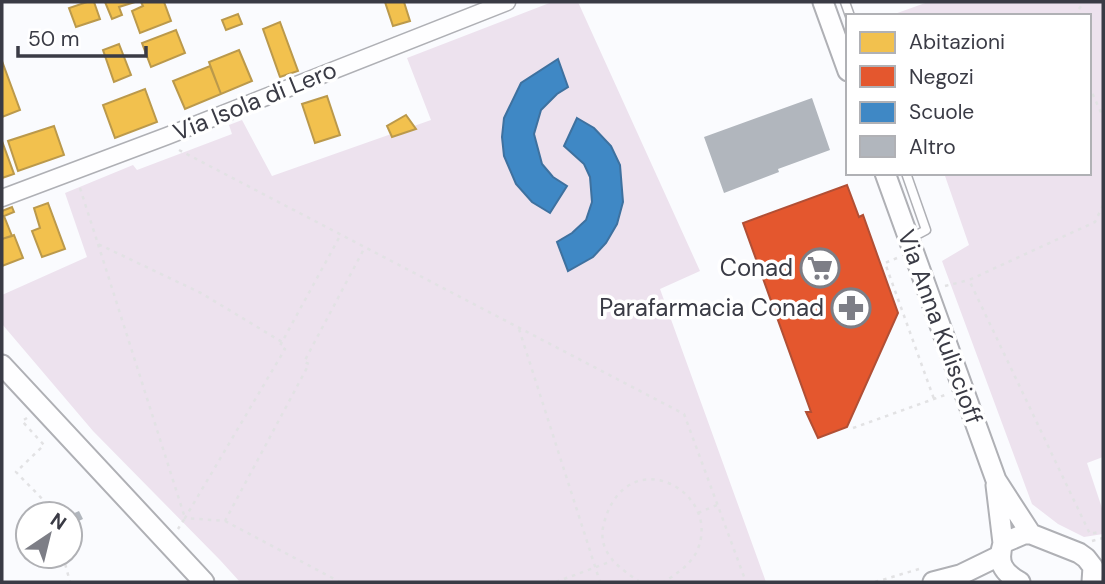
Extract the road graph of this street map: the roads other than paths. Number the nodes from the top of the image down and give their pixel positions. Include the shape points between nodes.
1 (507, 2) edge
2 (823, 2) edge
3 (846, 65) edge
4 (886, 175) edge
5 (907, 175) edge
6 (2, 198) edge
7 (911, 245) junction
8 (2, 365) edge
9 (996, 481) junction
10 (1031, 534) junction
11 (1001, 549) junction
12 (1095, 558) edge
13 (204, 582) edge
14 (933, 582) edge
15 (1016, 582) edge
16 (1092, 582) edge

1 - 6 street, Via Isola di Lero
2 - 3 street
4 - 7 street, Via Anna Kuliscioff
5 - 7 lane via 926,230
7 - 9 street, Via Anna Kuliscioff
8 - 13 street
9 - 10 street
9 - 11 street
10 - 11 street
10 - 12 street
11 - 14 street via 960,575
11 - 15 street via 1000,565
12 - 16 street

